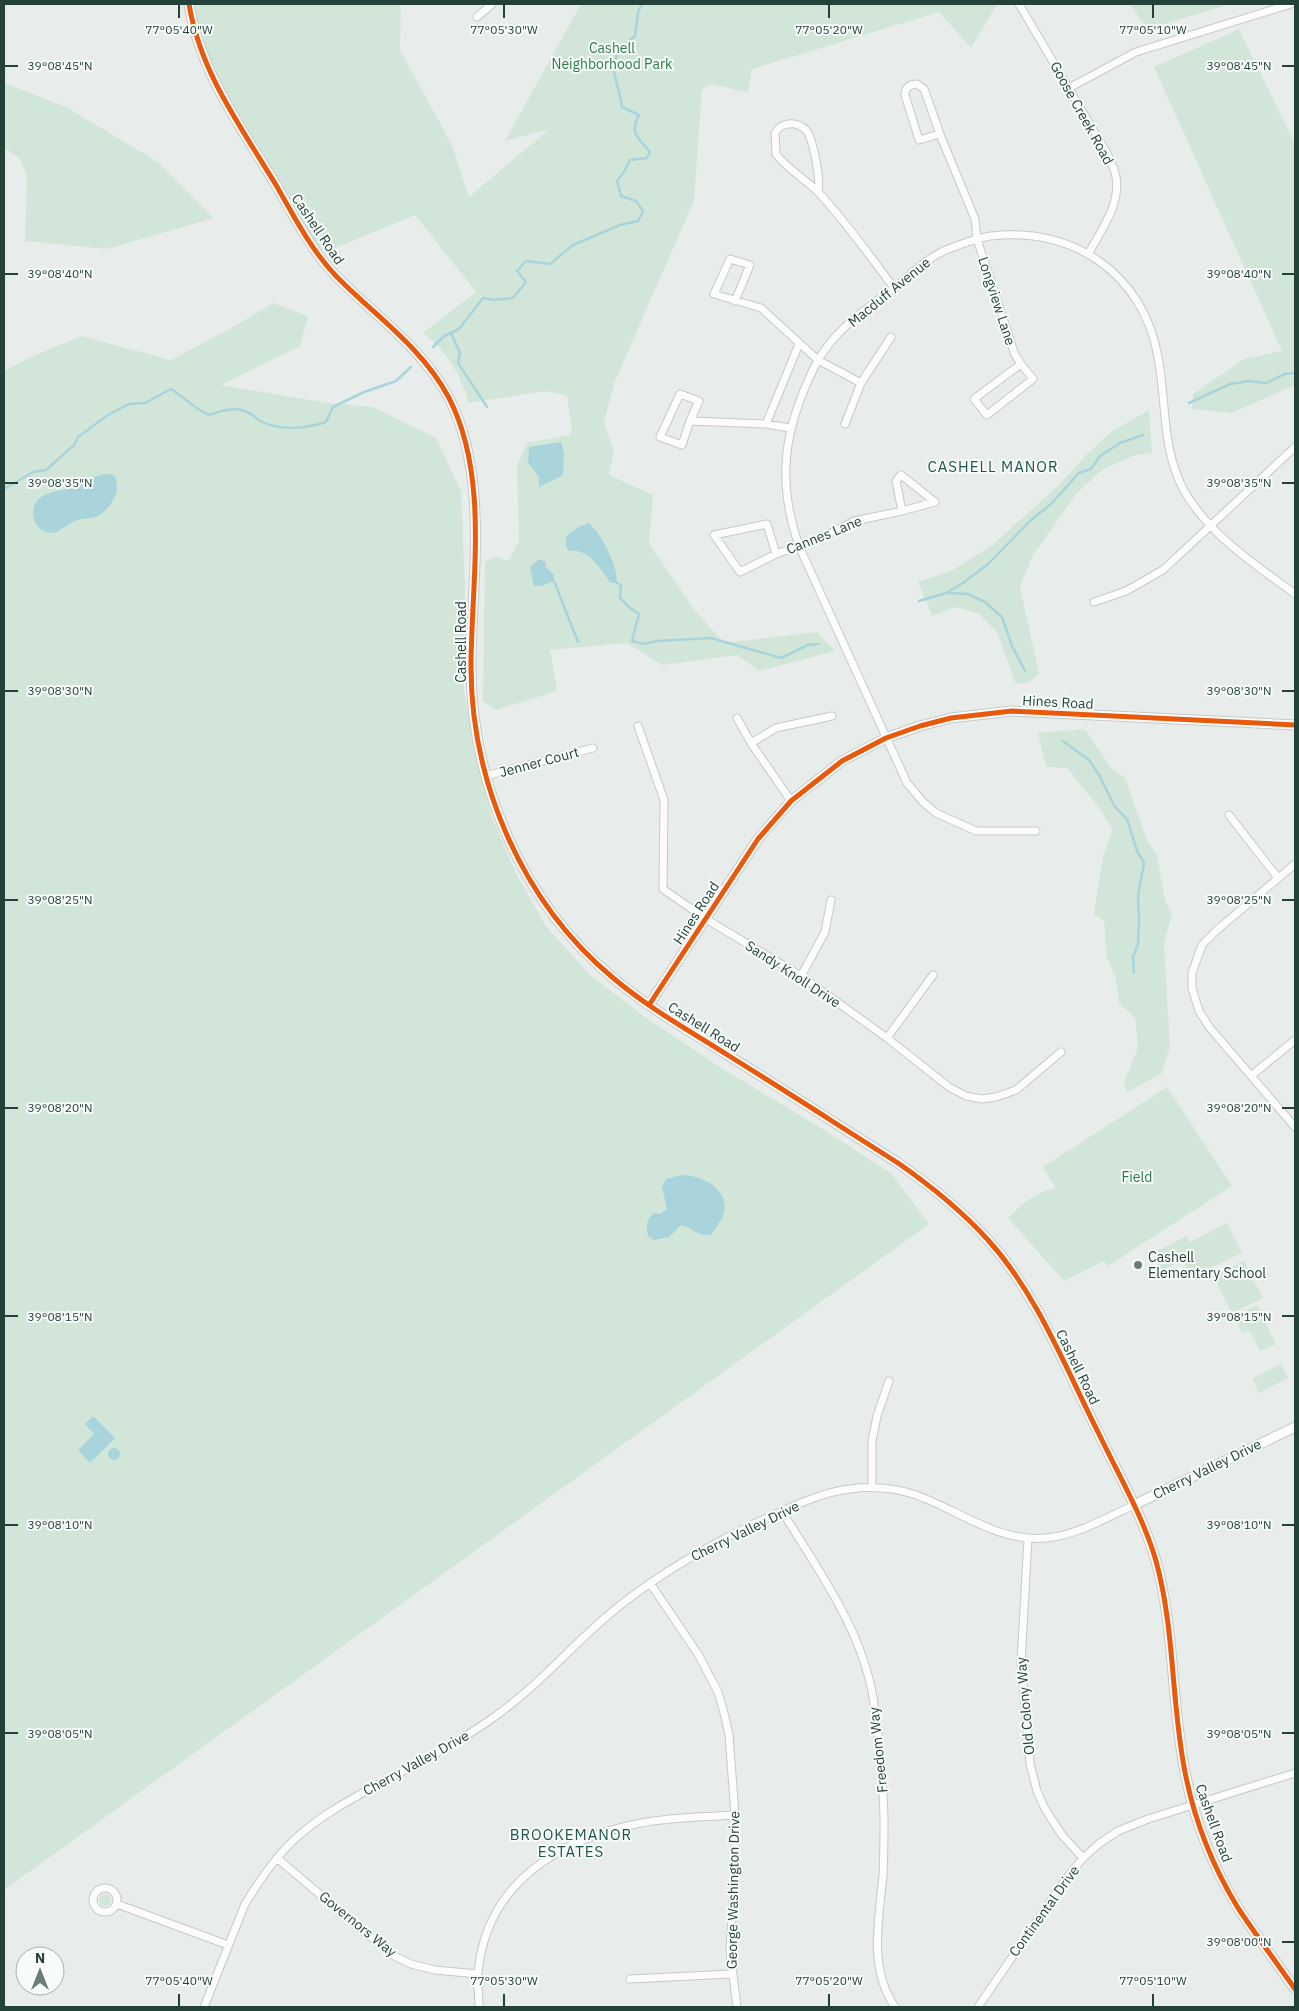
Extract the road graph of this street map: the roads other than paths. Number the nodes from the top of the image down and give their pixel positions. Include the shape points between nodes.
1 (189, 4) edge
2 (492, 4) edge
3 (1020, 4) edge
4 (1291, 4) edge
5 (477, 17) dead end
6 (1069, 88) junction
7 (940, 134) junction
8 (818, 192) junction
9 (977, 239) junction
10 (1089, 253) junction
11 (894, 288) junction
12 (735, 301) junction
13 (891, 337) dead end
14 (799, 344) junction
15 (818, 360) junction
16 (1021, 364) junction
17 (861, 384) junction
18 (690, 421) junction
19 (766, 424) junction
20 (845, 424) dead end
21 (790, 428) junction
22 (1295, 447) edge
23 (902, 511) junction
24 (1209, 526) junction
25 (800, 546) junction
26 (776, 554) junction
27 (1295, 594) edge
28 (1094, 602) dead end
29 (832, 716) dead end
30 (737, 718) dead end
31 (1295, 725) edge
32 (638, 726) dead end
33 (886, 738) junction
34 (751, 743) junction
35 (593, 748) dead end
36 (486, 776) junction
37 (791, 801) junction
38 (1229, 815) dead end
39 (1036, 831) dead end
40 (1295, 864) edge
41 (1278, 878) junction
42 (832, 900) dead end
43 (706, 919) junction
44 (933, 975) dead end
45 (801, 976) junction
46 (649, 1005) junction
47 (888, 1038) junction
48 (1295, 1040) edge
49 (1061, 1052) dead end
50 (1252, 1075) junction
51 (1295, 1127) edge
52 (890, 1381) dead end
53 (1295, 1427) edge
54 (872, 1487) junction
55 (1134, 1505) junction
56 (782, 1511) junction
57 (1028, 1539) junction
58 (650, 1583) junction
59 (1295, 1773) edge
60 (1192, 1805) junction
61 (735, 1815) junction
62 (278, 1858) junction
63 (1083, 1858) junction
64 (117, 1904) dead end
65 (228, 1945) junction
66 (478, 1974) junction
67 (731, 1974) junction
68 (630, 1979) dead end
69 (1295, 1989) edge
70 (204, 2007) edge
71 (479, 2007) edge
72 (737, 2007) edge
73 (895, 2007) edge
74 (978, 2007) edge

1 - 36 street, Cashell Road via 193,29 212,80 312,246 334,274 415,349 441,382 454,408 469,453 474,482 472,682 475,724
2 - 5 street
3 - 6 street, Goose Creek Road
4 - 6 street via 1136,52
6 - 10 street, Goose Creek Road via 1108,155 1116,176 1113,207
7 - 7 street, Longview Lane via 919,140 905,95 910,85 917,84 924,89
7 - 9 street, Longview Lane via 975,219
8 - 8 street via 820,178 808,135 793,123 783,125 775,133 776,154
8 - 11 street
9 - 10 street, Macduff Avenue via 1002,235 1036,236
9 - 11 street, Macduff Avenue via 939,252
9 - 16 street, Longview Lane via 1014,355
10 - 24 street, Macduff Avenue via 1125,282 1147,318 1158,358 1172,463 1185,493
11 - 15 street, Macduff Avenue via 865,308
12 - 12 street via 714,294 730,259 750,265
12 - 14 street via 761,308
13 - 17 street
14 - 15 street
14 - 19 street
15 - 17 street
15 - 21 street, Macduff Avenue
16 - 16 street, Longview Lane via 1034,379 987,415 974,399
17 - 20 street
18 - 18 street via 699,401 680,394 660,437 682,445
18 - 19 street
19 - 21 street
21 - 25 street, Macduff Avenue via 786,497
22 - 24 street
23 - 23 street, Cannes Lane via 935,502 901,476 896,481
23 - 25 street, Cannes Lane via 854,521
24 - 27 street, Macduff Avenue
24 - 28 street via 1163,570 1126,592
25 - 26 street, Cannes Lane
25 - 33 street, Macduff Avenue
26 - 26 street, Cannes Lane via 767,524 714,535 740,572
29 - 34 street via 776,728
30 - 34 street
31 - 33 street, Hines Road via 1012,711 951,718
32 - 43 street, Sandy Knoll Drive via 664,800 663,889
33 - 37 street, Hines Road via 842,761
33 - 39 street, Macduff Avenue via 907,783 936,813 976,832
34 - 37 street
35 - 36 street, Jenner Court
36 - 46 street, Cashell Road via 500,820 516,855 542,897 565,929 610,976
37 - 43 street, Hines Road via 758,839
38 - 41 street
40 - 41 street
41 - 50 street via 1202,945 1192,973 1192,988 1199,1011
42 - 45 street via 825,932
43 - 45 street, Sandy Knoll Drive
43 - 46 street, Hines Road
44 - 47 street
45 - 47 street, Sandy Knoll Drive
46 - 55 street, Cashell Road via 898,1163 932,1187 989,1241 1024,1288
47 - 49 street, Sandy Knoll Drive via 949,1087 966,1096 982,1099 1016,1090
48 - 50 street
50 - 51 street
52 - 54 street via 872,1441
53 - 55 street, Cherry Valley Drive
54 - 56 street, Cherry Valley Drive via 832,1493
54 - 57 street, Cherry Valley Drive via 912,1494 989,1528
55 - 57 street, Cherry Valley Drive via 1069,1533
55 - 60 street, Cashell Road via 1155,1559 1166,1603 1179,1736
56 - 58 street, Cherry Valley Drive via 711,1545
56 - 73 street, Freedom Way via 842,1609 859,1647 872,1695 879,1738 884,1818 877,1948 879,1972
57 - 63 street, Old Colony Way via 1021,1662 1028,1750 1033,1778 1045,1809
58 - 61 street, George Washington Drive via 698,1654 718,1692 729,1735
58 - 62 street, Cherry Valley Drive via 604,1619 499,1714 450,1746 332,1809 295,1838
59 - 60 street, Continental Drive
60 - 63 street, Continental Drive via 1118,1831
60 - 69 street, Cashell Road via 1214,1861 1238,1907
61 - 66 street via 640,1823 586,1839 550,1856 524,1876 500,1905 488,1931
61 - 67 street, George Washington Drive
62 - 65 street, Cherry Valley Drive via 254,1888
62 - 66 street, Governors Way via 396,1957 435,1970
63 - 74 street, Continental Drive via 1044,1909
64 - 65 street
65 - 70 street, Cherry Valley Drive
66 - 71 street
67 - 68 street
67 - 72 street, George Washington Drive

